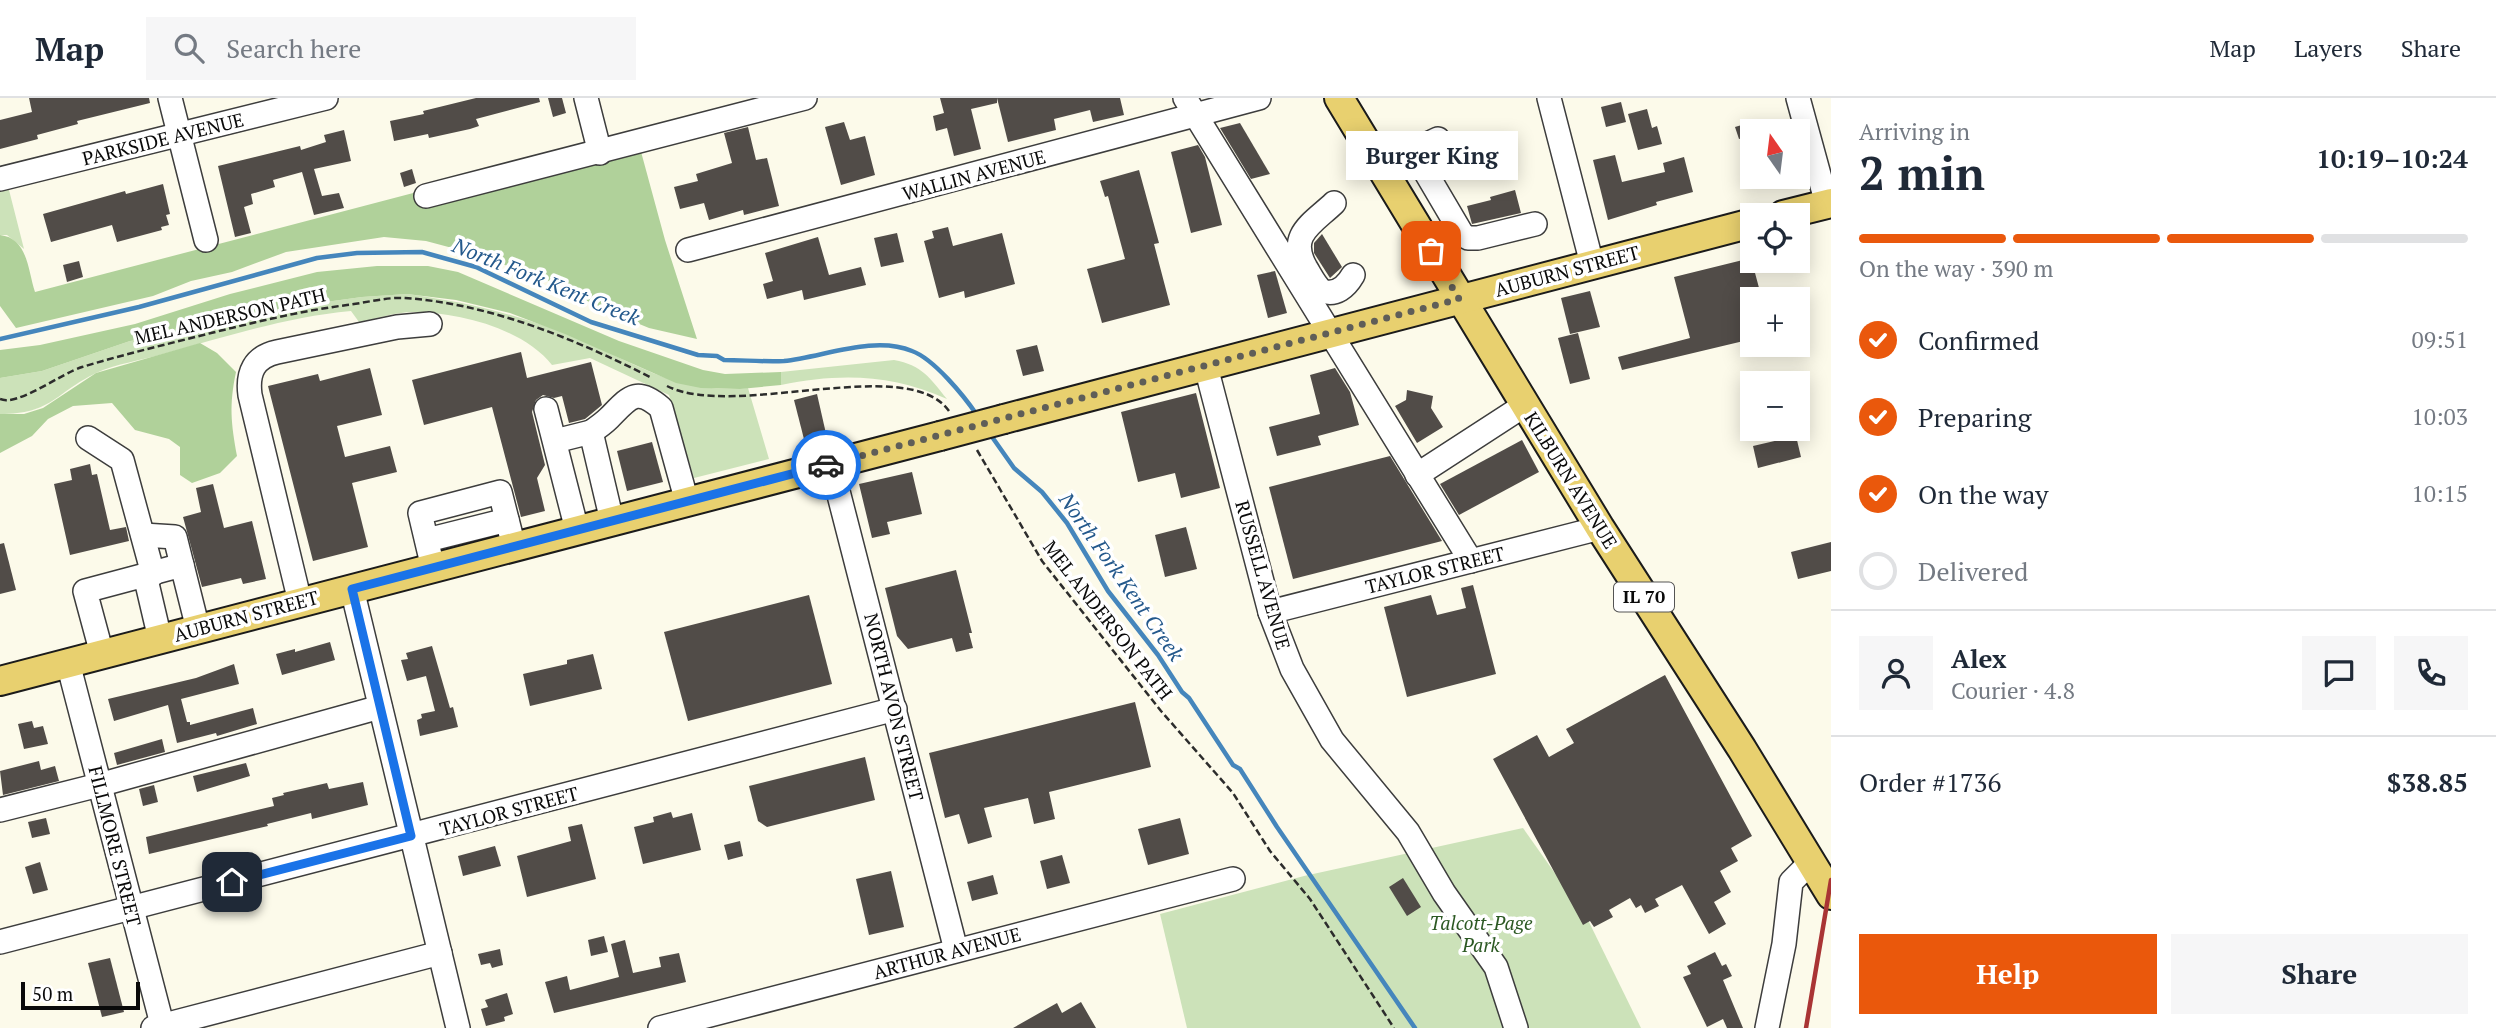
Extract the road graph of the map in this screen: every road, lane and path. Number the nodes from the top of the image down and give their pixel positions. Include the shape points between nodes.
1 (170, 98) edge
2 (326, 98) edge
3 (586, 98) edge
4 (805, 98) edge
5 (1259, 98) edge
6 (1339, 98) edge
7 (1549, 98) edge
8 (1798, 98) edge
9 (1190, 107) edge
10 (180, 136) junction
11 (1438, 139) dead end
12 (600, 153) junction
13 (0, 178) edge
14 (426, 196) dead end
15 (1334, 203) dead end
16 (1829, 203) edge
17 (1810, 208) edge
18 (1535, 224) dead end
19 (1740, 226) edge
20 (206, 240) dead end
21 (688, 250) dead end
22 (1592, 264) junction
23 (1353, 275) dead end
24 (1459, 299) junction
25 (430, 324) dead end
26 (1329, 334) junction
27 (1206, 367) junction
28 (0, 399) edge
29 (1525, 405) junction
30 (546, 409) dead end
31 (946, 425) junction
32 (590, 432) junction
33 (88, 438) dead end
34 (555, 441) junction
35 (972, 443) dead end
36 (831, 464) junction
37 (1417, 475) junction
38 (687, 502) junction
39 (612, 521) junction
40 (1600, 528) junction
41 (578, 530) junction
42 (142, 536) junction
43 (514, 547) junction
44 (1471, 561) junction
45 (182, 565) junction
46 (433, 568) junction
47 (149, 574) junction
48 (352, 589) junction
49 (300, 602) junction
50 (1270, 612) junction
51 (198, 629) junction
52 (160, 639) junction
53 (102, 654) junction
54 (68, 663) junction
55 (0, 681) edge
56 (380, 707) junction
57 (895, 709) junction
58 (99, 785) junction
59 (0, 810) edge
60 (411, 836) junction
61 (1811, 862) junction
62 (1233, 879) dead end
63 (1831, 895) edge
64 (130, 908) junction
65 (0, 943) edge
66 (956, 950) junction
67 (440, 953) junction
68 (159, 1027) edge
69 (458, 1028) edge
70 (660, 1028) edge
71 (1394, 1028) edge
72 (1516, 1028) edge
73 (1767, 1028) edge

1 - 10 street
2 - 10 street, PARKSIDE AVENUE
3 - 12 street
4 - 12 street
5 - 9 street, WALLIN AVENUE
6 - 24 main road, KILBURN AVENUE / IL 70
7 - 22 street
8 - 16 street
9 - 21 street, WALLIN AVENUE
9 - 26 street
10 - 13 street, PARKSIDE AVENUE
10 - 20 street
11 - 18 street via 1419,148 1419,161 1462,234 1478,238
12 - 14 street
15 - 23 street via 1299,239 1299,254 1322,291 1341,289
16 - 17 main road
19 - 22 main road, AUBURN STREET
22 - 24 main road, AUBURN STREET
24 - 26 main road, AUBURN STREET
24 - 29 main road, KILBURN AVENUE / IL 70
25 - 49 street via 271,353 252,368 250,395
26 - 27 main road, AUBURN STREET
26 - 37 street
27 - 31 main road, AUBURN STREET, bridge via 1004,419
27 - 50 street, RUSSELL AVENUE
28 - 31 path, MEL ANDERSON PATH via 27,396 68,372 113,357 307,310 402,298 467,307 547,331 675,390 727,398 853,386 902,387 946,406
29 - 37 street
29 - 40 main road, KILBURN AVENUE / IL 70
30 - 34 street
31 - 36 main road, AUBURN STREET
32 - 34 street
32 - 38 street via 633,396 652,400 661,408
32 - 39 street
33 - 42 street via 122,460
34 - 41 street
35 - 71 path, MEL ANDERSON PATH via 1042,561 1233,793
36 - 38 main road, AUBURN STREET
36 - 57 street, NORTH AVON STREET
37 - 44 street
38 - 39 main road, AUBURN STREET
39 - 41 main road, AUBURN STREET
40 - 44 street, TAYLOR STREET
40 - 61 main road, KILBURN AVENUE / IL 70
41 - 43 main road, AUBURN STREET
42 - 45 street via 175,537
42 - 47 street
43 - 46 main road, AUBURN STREET
43 - 46 street via 500,492 420,513
44 - 50 street, TAYLOR STREET
45 - 47 street
45 - 51 street
46 - 48 main road, AUBURN STREET
47 - 52 street
47 - 53 street via 86,591
48 - 49 main road, AUBURN STREET
48 - 56 street
49 - 51 main road, AUBURN STREET
50 - 72 street, RUSSELL AVENUE via 1292,669 1332,740 1408,832 1496,967
51 - 52 main road, AUBURN STREET
52 - 53 main road, AUBURN STREET
53 - 54 main road, AUBURN STREET
54 - 55 main road, AUBURN STREET
54 - 58 street, FILLMORE STREET
56 - 58 street
56 - 60 street
57 - 60 street, TAYLOR STREET
57 - 66 street, NORTH AVON STREET
58 - 59 street
58 - 64 street, FILLMORE STREET
60 - 64 street, TAYLOR STREET
60 - 67 street
61 - 63 main road, KILBURN AVENUE / IL 70
61 - 73 street via 1791,882
62 - 66 street, ARTHUR AVENUE
64 - 65 street, TAYLOR STREET
64 - 68 street, FILLMORE STREET
66 - 70 street, ARTHUR AVENUE
67 - 68 street
67 - 69 street

